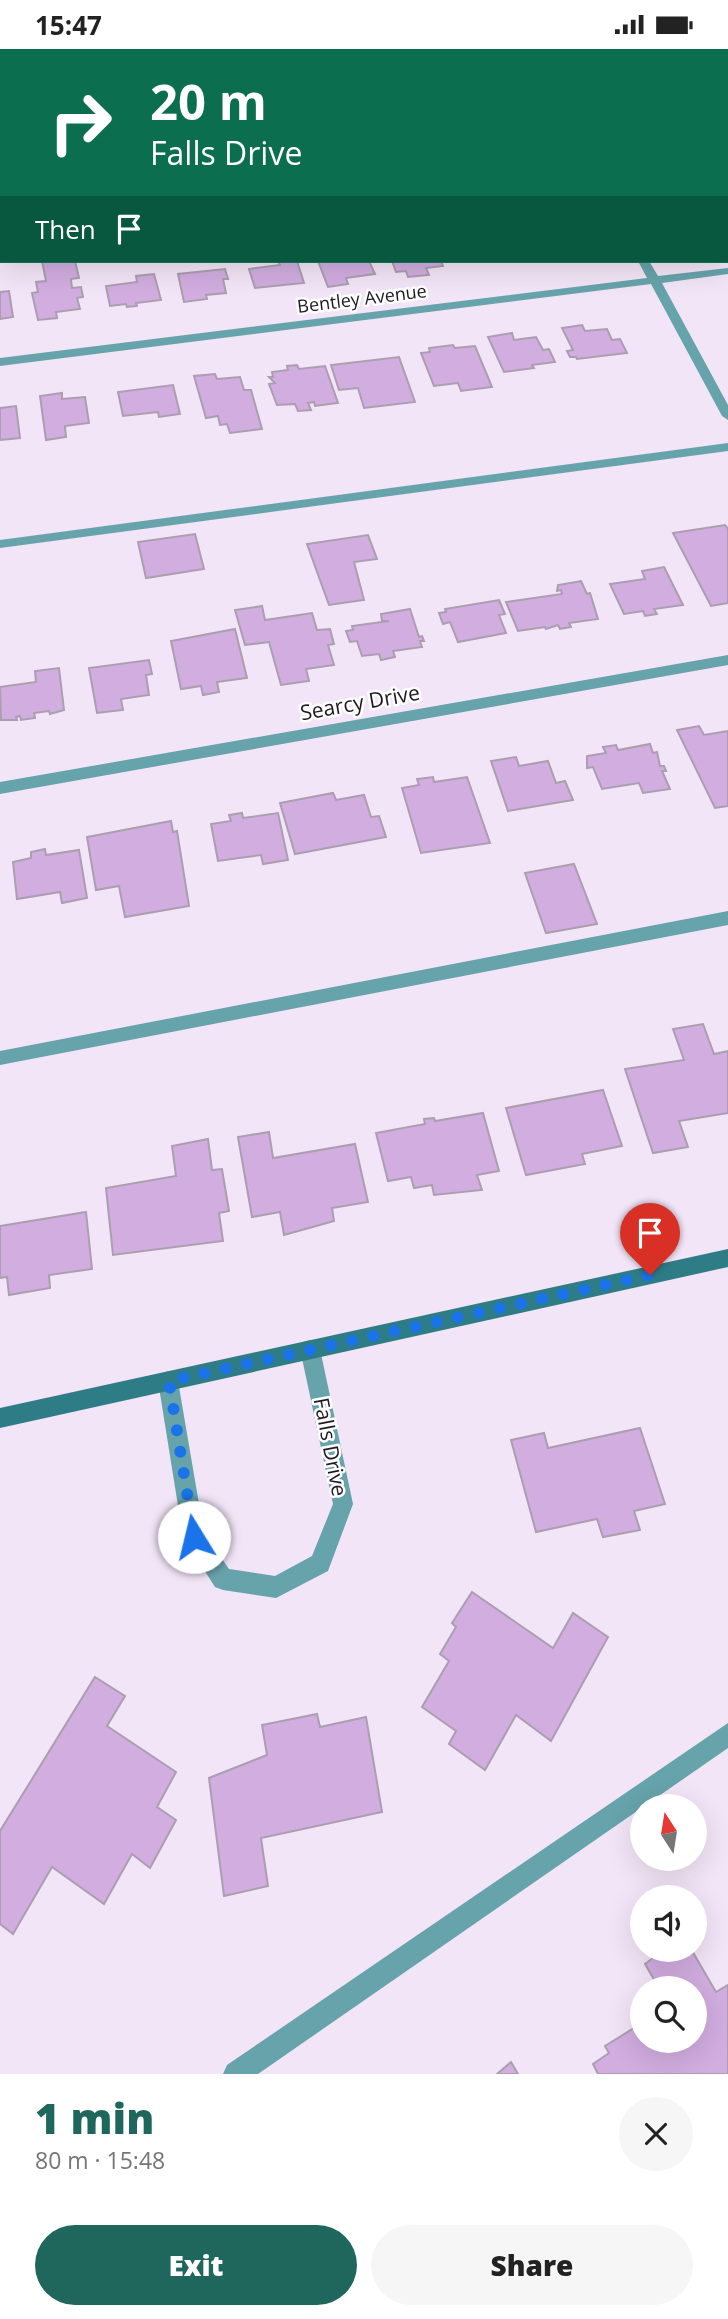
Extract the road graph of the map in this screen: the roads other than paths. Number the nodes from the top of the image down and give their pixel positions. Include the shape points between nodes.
1 (645, 263) edge
2 (728, 271) edge
3 (655, 280) junction
4 (0, 362) edge
5 (728, 416) edge
6 (728, 447) edge
7 (0, 544) edge
8 (728, 660) edge
9 (0, 788) edge
10 (728, 918) edge
11 (0, 1058) edge
12 (728, 1258) edge
13 (310, 1349) junction
14 (169, 1381) junction
15 (0, 1418) edge
16 (728, 1734) edge
17 (236, 2074) edge

1 - 3 street
2 - 3 street, Bentley Avenue
3 - 4 street, Bentley Avenue
3 - 5 street
6 - 7 street
8 - 9 street, Searcy Drive
10 - 11 street
12 - 13 street
13 - 14 street
13 - 14 street, Falls Drive via 343,1503 320,1563 276,1587 223,1580 194,1537
14 - 15 street
16 - 17 street

